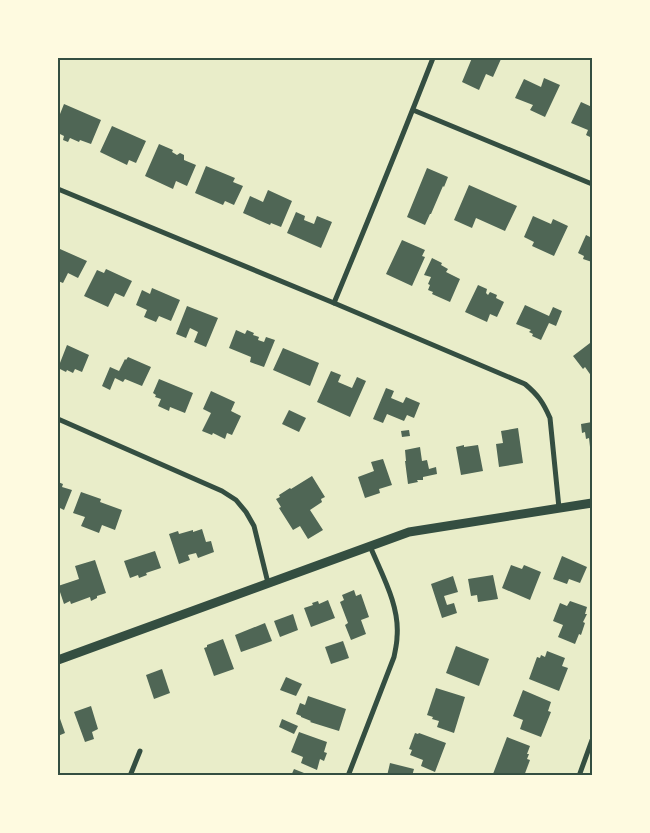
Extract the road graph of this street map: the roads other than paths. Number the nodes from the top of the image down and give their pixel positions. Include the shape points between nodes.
1 (434, 58) edge
2 (413, 110) junction
3 (592, 184) edge
4 (58, 189) edge
5 (334, 303) junction
6 (58, 420) edge
7 (592, 503) edge
8 (559, 508) junction
9 (370, 546) junction
10 (268, 584) junction
11 (58, 660) edge
12 (592, 740) edge
13 (140, 751) dead end
14 (130, 776) edge
15 (348, 776) edge
16 (579, 776) edge

1 - 2 street
2 - 3 street
2 - 5 street
4 - 5 street
5 - 8 street via 525,384 536,393 550,418
6 - 10 street via 236,500 254,526
7 - 8 street
8 - 9 street via 409,532
9 - 10 street
9 - 15 street via 392,600 397,637 394,657
10 - 11 street
12 - 16 street
13 - 14 street

